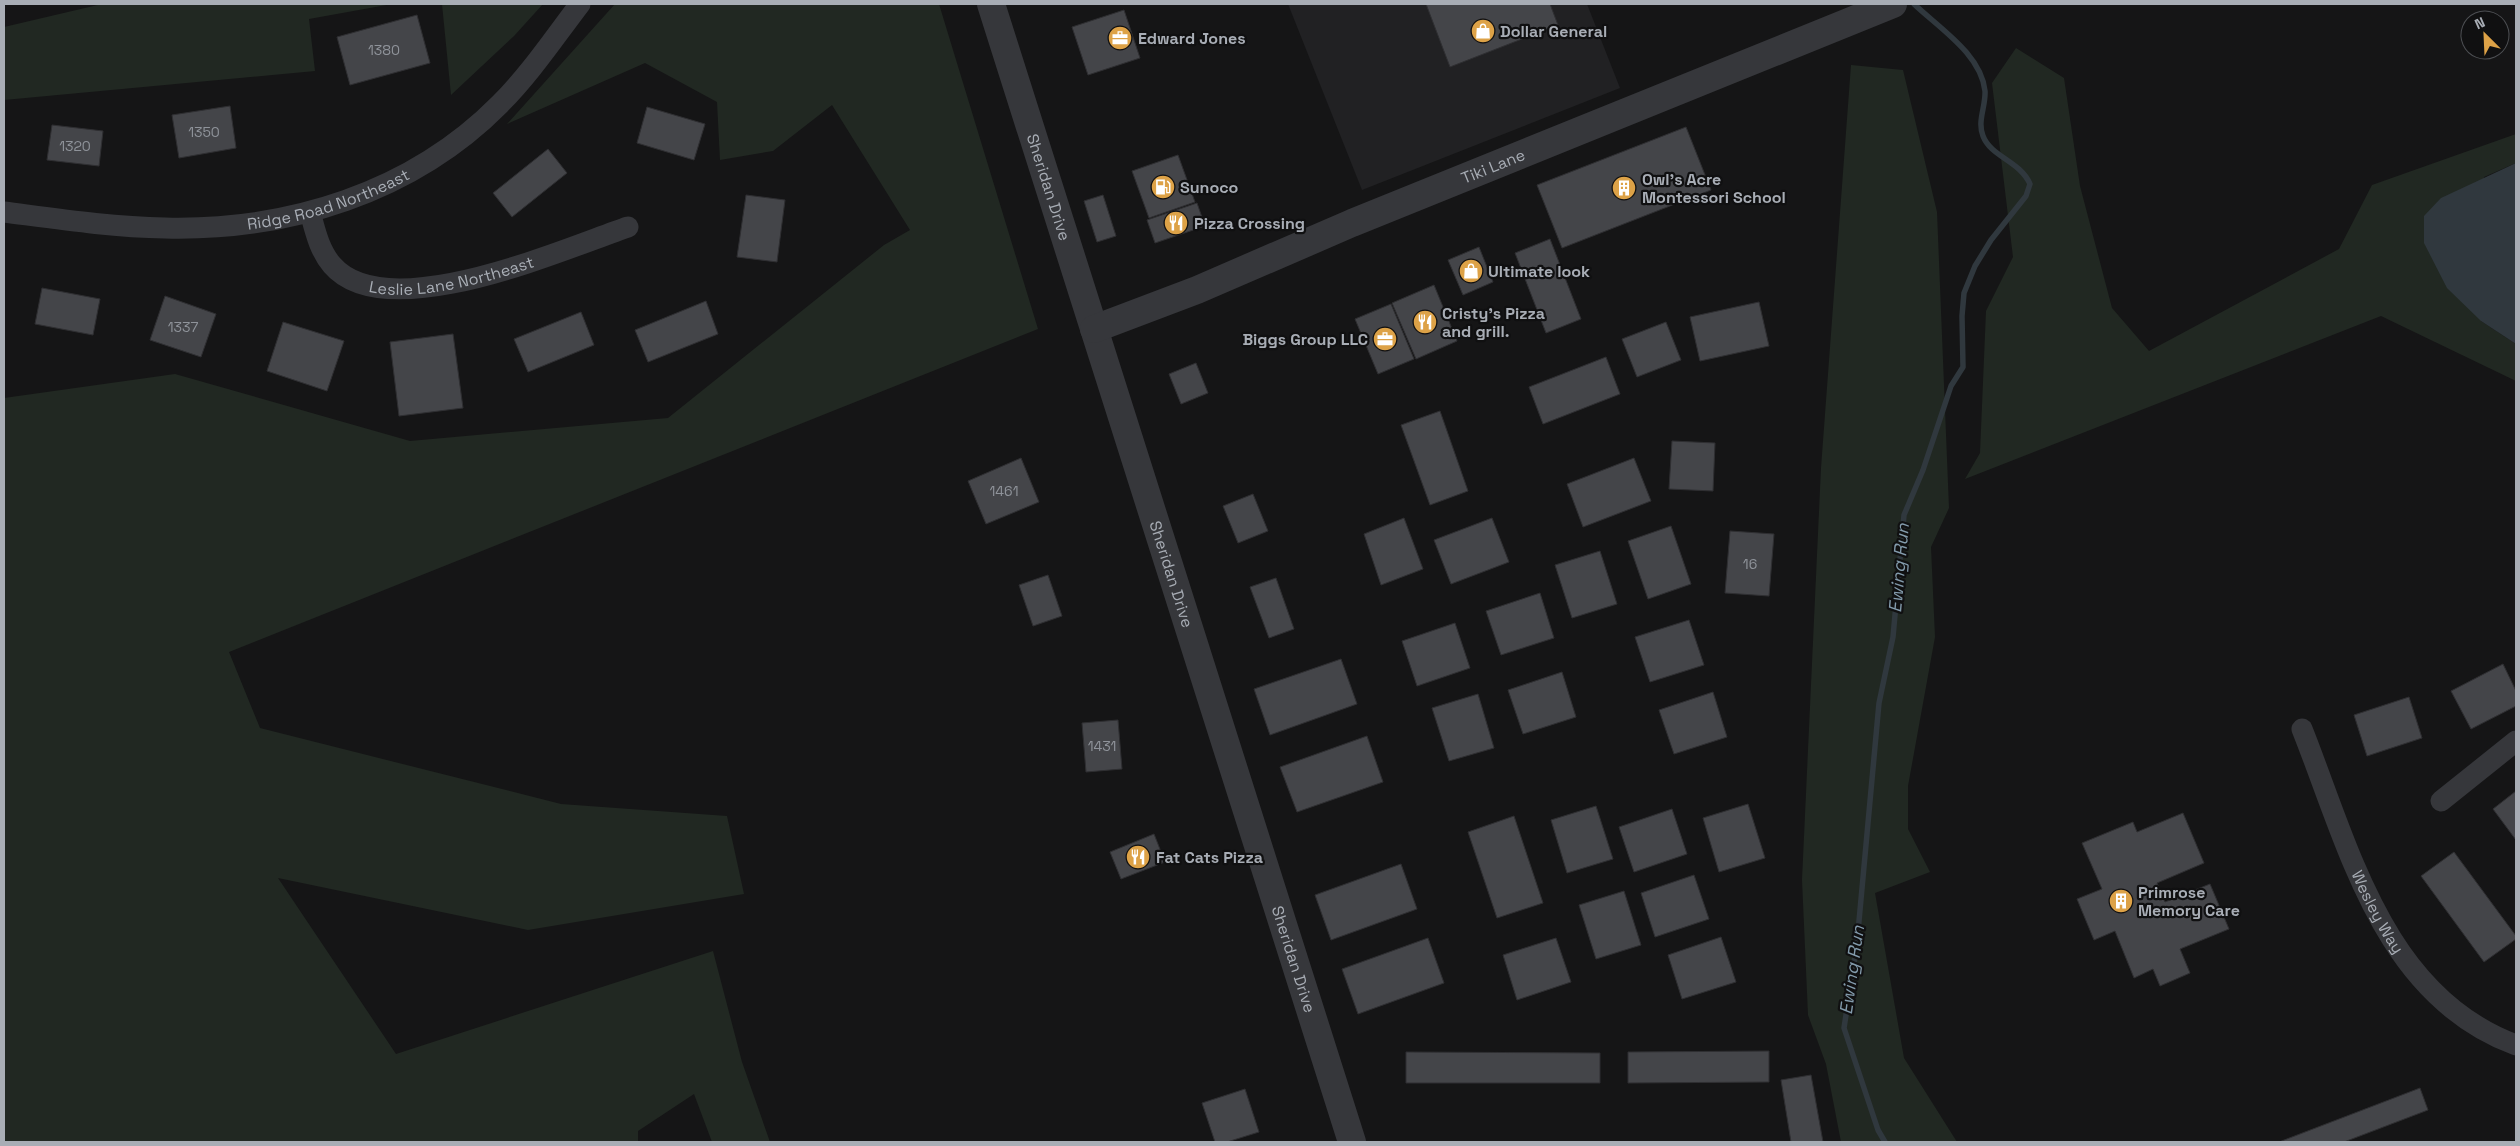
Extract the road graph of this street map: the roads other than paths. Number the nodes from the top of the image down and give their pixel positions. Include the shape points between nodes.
1 (580, 4) edge
2 (991, 4) edge
3 (1894, 4) edge
4 (4, 212) edge
5 (310, 212) junction
6 (628, 227) dead end
7 (1094, 329) junction
8 (2302, 729) dead end
9 (2516, 741) edge
10 (2440, 801) dead end
11 (2516, 1045) edge
12 (1352, 1142) edge

1 - 5 street, Ridge Road Northeast via 500,104 457,141 385,185
2 - 7 street, Sheridan Drive
3 - 7 street, Tiki Lane via 1352,223 1197,290
4 - 5 street, Ridge Road Northeast via 115,226 166,228 222,227
5 - 6 street, Leslie Lane Northeast via 318,242 332,265 354,282 380,288 433,286 486,277
7 - 12 street, Sheridan Drive
8 - 11 street, Wesley Way via 2360,877 2379,919 2398,950 2422,982 2446,1004 2468,1020
9 - 10 street

